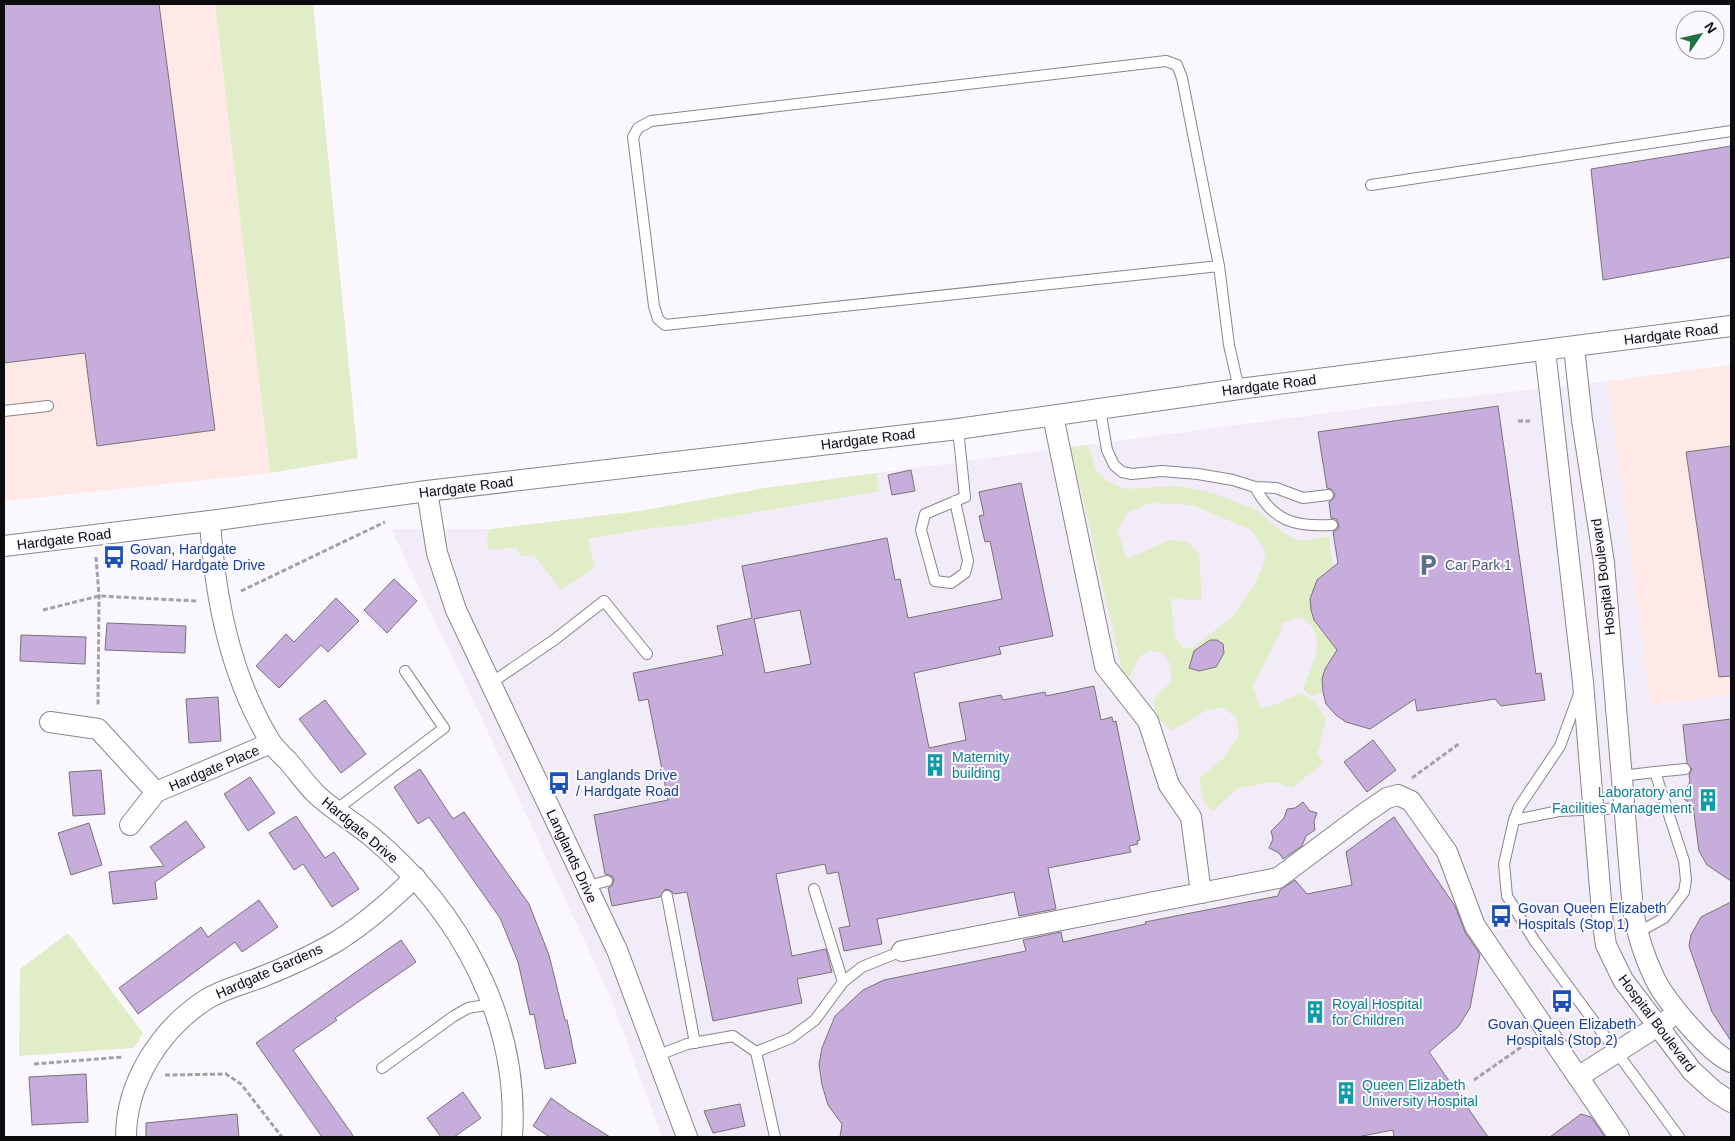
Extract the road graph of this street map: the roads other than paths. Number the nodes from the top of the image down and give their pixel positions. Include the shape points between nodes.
1 (1731, 131) edge
2 (1371, 184) dead end
3 (1219, 266) junction
4 (1731, 326) edge
5 (1574, 347) junction
6 (1544, 350) junction
7 (1239, 389) junction
8 (48, 406) dead end
9 (1100, 408) junction
10 (4, 411) edge
11 (1053, 416) junction
12 (958, 429) junction
13 (1255, 487) junction
14 (427, 491) junction
15 (1328, 495) dead end
16 (955, 501) junction
17 (210, 521) junction
18 (1332, 524) dead end
19 (4, 546) edge
20 (647, 654) dead end
21 (405, 671) dead end
22 (1584, 682) junction
23 (491, 683) junction
24 (50, 722) dead end
25 (271, 744) junction
26 (1685, 769) dead end
27 (1655, 772) junction
28 (1621, 776) junction
29 (156, 792) junction
30 (1625, 808) junction
31 (337, 809) junction
32 (1595, 809) junction
33 (1514, 820) junction
34 (130, 826) dead end
35 (416, 877) junction
36 (607, 880) dead end
37 (587, 886) junction
38 (814, 888) dead end
39 (1201, 893) junction
40 (666, 896) dead end
41 (1637, 933) junction
42 (902, 951) joint
43 (843, 982) junction
44 (492, 1004) junction
45 (1680, 1012) junction
46 (1656, 1026) junction
47 (695, 1043) junction
48 (1616, 1051) junction
49 (756, 1052) junction
50 (656, 1056) junction
51 (1731, 1062) edge
52 (382, 1068) dead end
53 (1578, 1077) junction
54 (1731, 1102) edge
55 (126, 1137) edge
56 (512, 1137) edge
57 (687, 1137) edge
58 (775, 1137) edge
59 (1619, 1137) edge
60 (1679, 1137) edge

1 - 2 lane
3 - 3 lane via 1182,78 1177,65 1166,61 651,121 638,128 633,137 654,306 658,319 665,325
3 - 7 lane via 1229,345
4 - 5 street, Hardgate Road
5 - 6 street, Hardgate Road
5 - 28 street, Hospital Boulevard via 1604,563
6 - 7 street, Hardgate Road
6 - 22 street, Hospital Boulevard
7 - 9 street, Hardgate Road
8 - 10 lane
9 - 11 street, Hardgate Road
9 - 13 lane via 1107,450 1114,465 1122,472 1198,474
11 - 12 street, Hardgate Road
11 - 39 street via 1105,666 1148,721 1169,785 1191,817
12 - 14 street, Hardgate Road
12 - 16 lane via 965,497
13 - 15 lane via 1276,488 1303,498
13 - 18 lane via 1265,506 1279,516 1313,526
14 - 17 street, Hardgate Road
14 - 23 street, Langlands Drive via 437,553 456,610
16 - 16 lane via 925,514 921,530 935,581 951,583 965,573 968,561
17 - 19 street, Hardgate Road
17 - 25 street, Hardgate Drive via 230,653 245,696
20 - 23 lane via 604,601
21 - 31 lane via 444,728
22 - 32 street, Hospital Boulevard
22 - 33 lane, Hospital Boulevard via 1560,746 1519,807
23 - 37 street, Langlands Drive
24 - 29 street, Hardgate Place via 98,729
25 - 29 street, Hardgate Place
25 - 31 street, Hardgate Drive via 316,794
26 - 27 lane
27 - 28 lane
27 - 41 lane via 1684,861 1686,880 1684,892 1664,918
28 - 30 street, Hospital Boulevard
29 - 34 street, Hardgate Place
30 - 32 lane
30 - 41 street, Hospital Boulevard
31 - 35 street, Hardgate Drive
32 - 33 lane via 1559,811
32 - 46 street, Hospital Boulevard via 1606,945 1623,980
33 - 48 lane, Hospital Boulevard via 1504,864 1507,896 1534,940
35 - 44 street, Hardgate Drive via 452,923 471,954
35 - 55 street, Hardgate Gardens via 389,902 339,939 271,973 207,999 164,1036 139,1076 126,1123
36 - 37 lane
37 - 50 street, Langlands Drive via 617,950
38 - 43 lane
39 - 42 street
39 - 53 street via 1278,878 1387,798 1398,795 1411,801 1447,852 1475,926
40 - 47 lane
41 - 45 street, Hospital Boulevard via 1654,978
42 - 43 lane via 862,967
43 - 49 lane via 815,1020 791,1038
44 - 52 lane via 468,1008 454,1016
44 - 56 street, Hardgate Drive via 506,1050
45 - 46 street
45 - 51 street, Hospital Boulevard via 1701,1041
46 - 48 street
46 - 54 street, Hospital Boulevard via 1692,1071
47 - 49 lane via 733,1036
47 - 50 lane
48 - 53 street
48 - 60 lane, Hospital Boulevard
49 - 58 lane
50 - 57 street, Langlands Drive
53 - 59 street

